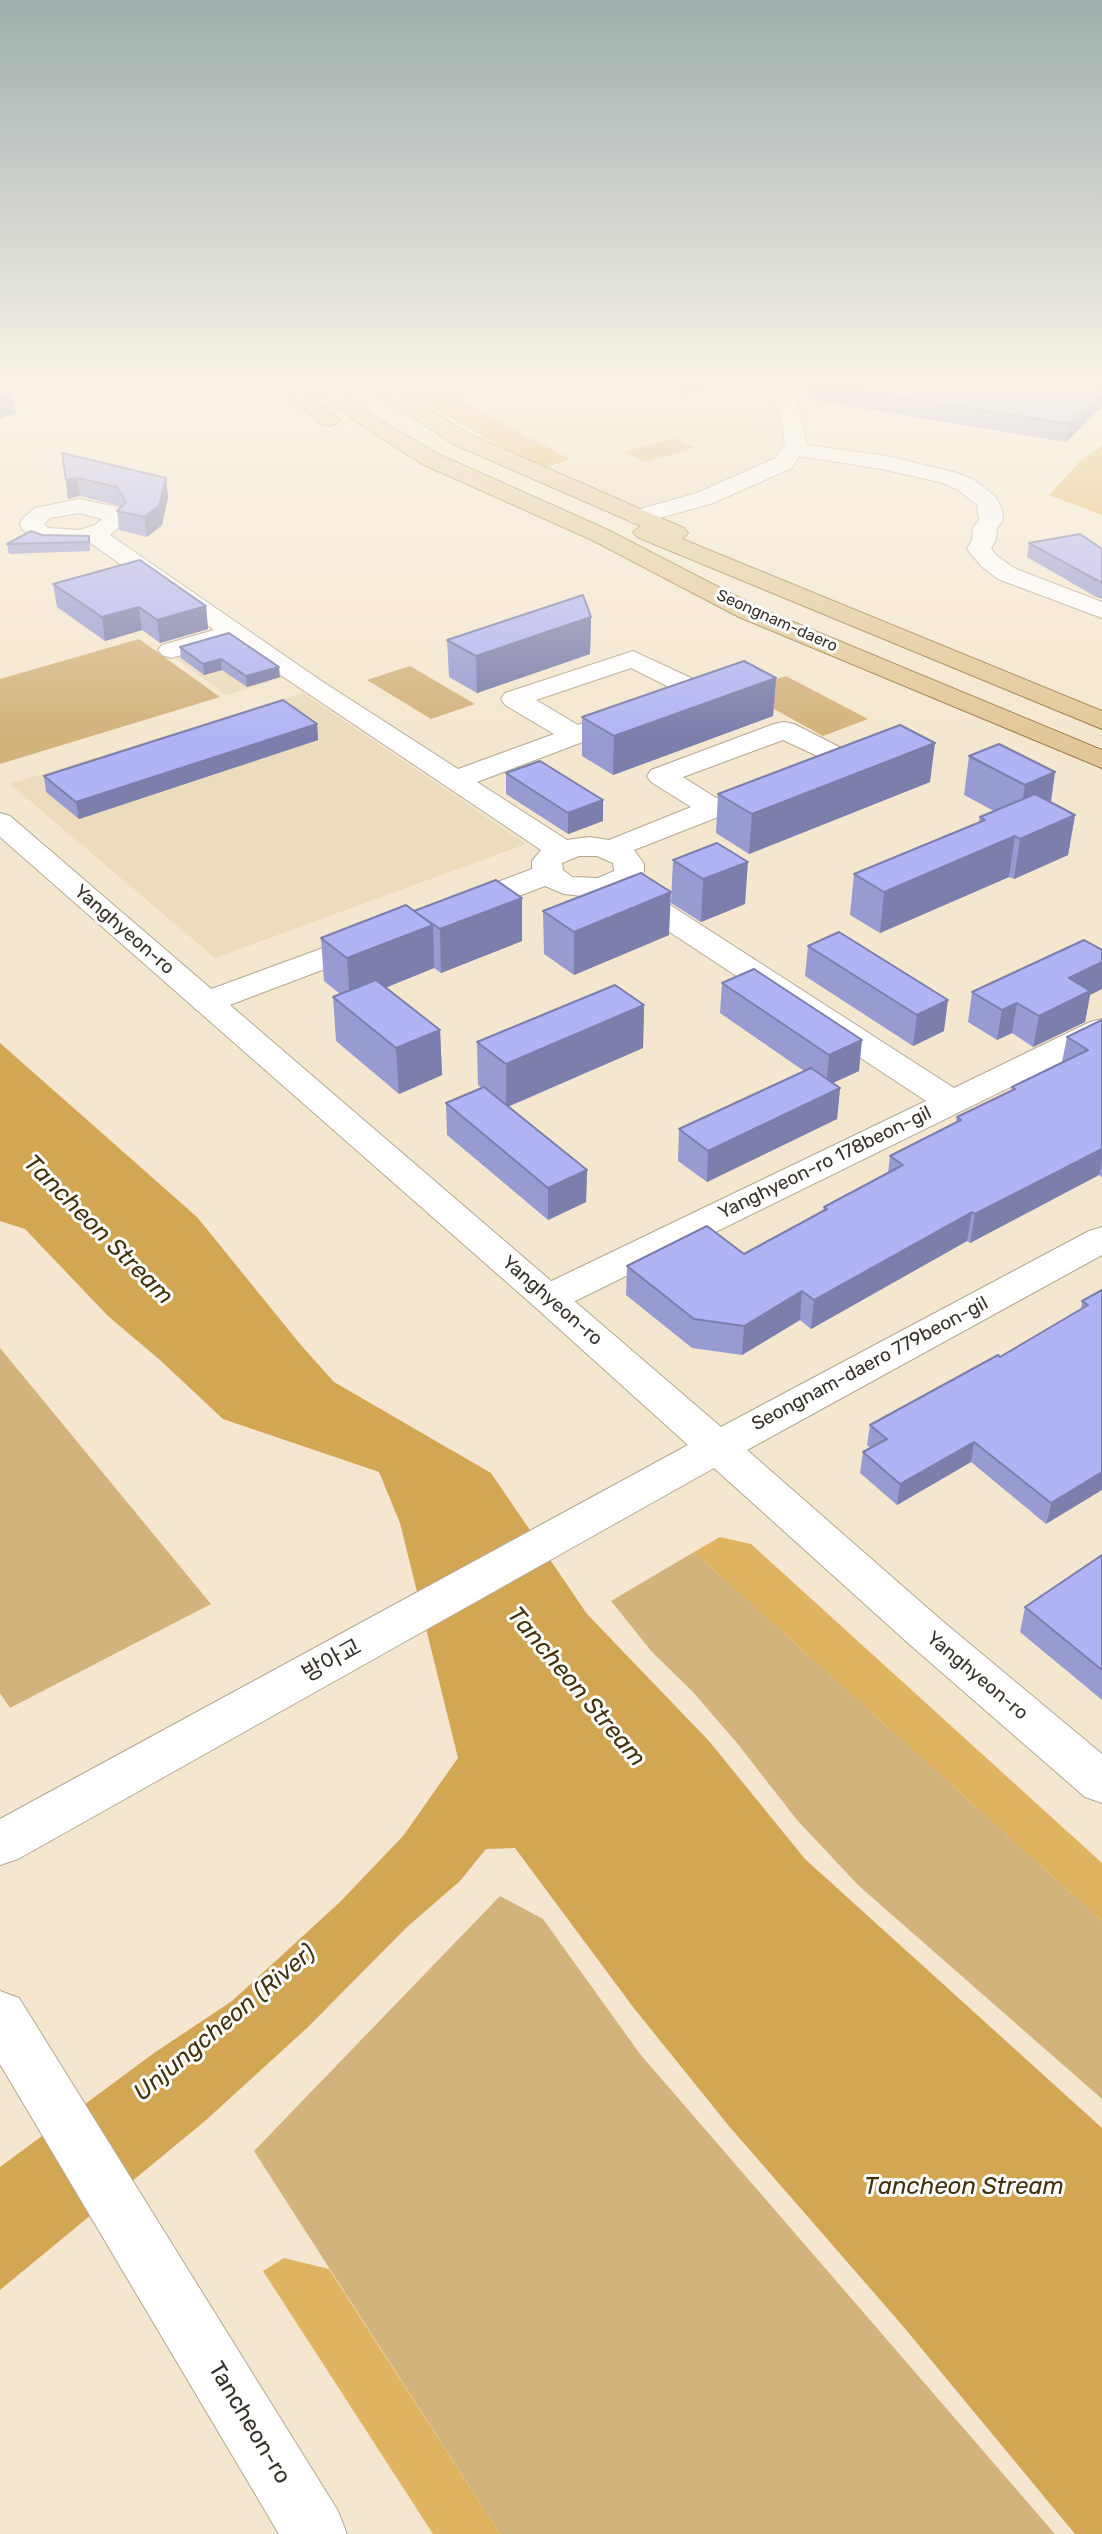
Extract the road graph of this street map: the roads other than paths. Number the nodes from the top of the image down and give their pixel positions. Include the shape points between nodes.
1 (484, 501) edge
2 (525, 501) edge
3 (573, 501) edge
4 (602, 501) edge
5 (694, 501) edge
6 (988, 501) edge
7 (638, 517) junction
8 (93, 534) dead end
9 (769, 582) junction
10 (701, 586) junction
11 (1102, 611) edge
12 (234, 632) junction
13 (171, 650) edge
14 (1102, 721) edge
15 (574, 734) junction
16 (1102, 760) edge
17 (803, 774) edge
18 (455, 780) junction
19 (752, 794) edge
20 (714, 808) junction
21 (0, 822) edge
22 (609, 850) junction
23 (555, 862) junction
24 (615, 883) junction
25 (207, 1002) junction
26 (1102, 1029) edge
27 (952, 1102) junction
28 (1102, 1239) edge
29 (549, 1298) junction
30 (718, 1447) junction
31 (640, 1492) joint
32 (1102, 1783) edge
33 (12, 1837) edge
34 (0, 2015) edge
35 (315, 2534) edge

1 - 10 main road via 628,562
2 - 10 main road, Seongnam-daero
3 - 9 main road, Seongnam-daero
4 - 7 main road
5 - 7 street
6 - 11 street via 991,520 979,549 989,561 1007,574
7 - 9 main road via 749,562
8 - 12 street
9 - 14 main road, Seongnam-daero
10 - 16 main road, Seongnam-daero via 748,612
12 - 13 street
12 - 18 street
15 - 15 street via 622,716 695,690 634,659 514,699
15 - 18 street
17 - 20 street via 841,759 784,730 661,776
18 - 23 street
19 - 20 street
20 - 22 street
21 - 25 street, Yanghyeon-ro
22 - 23 street via 589,846
22 - 24 street via 629,863 629,871
23 - 24 street via 554,880 576,887
23 - 25 street via 417,923
24 - 27 street
25 - 29 street, Yanghyeon-ro
26 - 27 street, Yanghyeon-ro 178beon-gil
27 - 29 street, Yanghyeon-ro 178beon-gil
28 - 30 street, Seongnam-daero 779beon-gil
29 - 30 street, Yanghyeon-ro
30 - 31 street, Seongnam-daero 779beon-gil
30 - 32 street, Yanghyeon-ro
31 - 33 street, 방아교
34 - 35 street, Tancheon-ro

